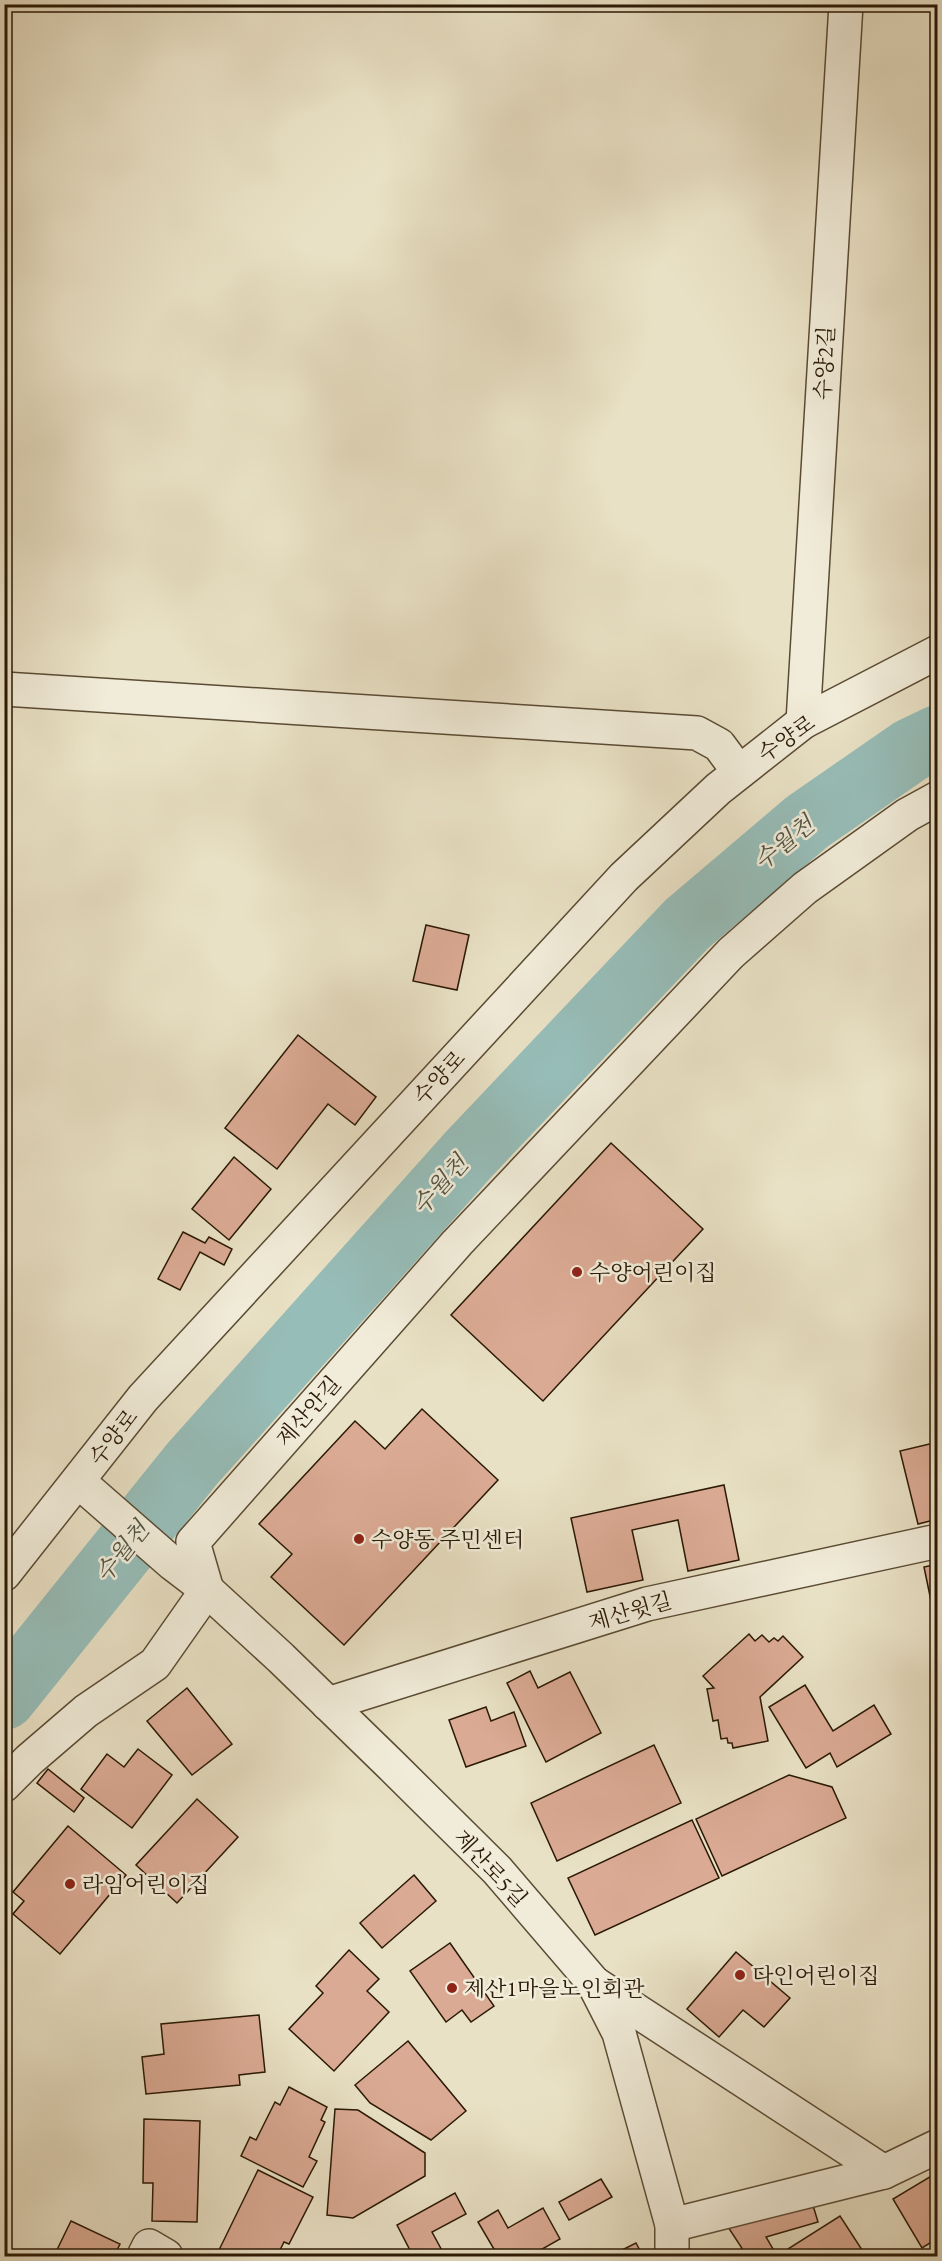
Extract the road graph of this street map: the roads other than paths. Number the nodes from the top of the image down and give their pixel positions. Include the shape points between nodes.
1 (846, 4) edge
2 (938, 652) edge
3 (4, 690) edge
4 (803, 722) junction
5 (739, 772) junction
6 (938, 798) edge
7 (78, 1481) junction
8 (938, 1541) edge
9 (4, 1574) edge
10 (207, 1590) junction
11 (328, 1704) junction
12 (4, 1785) edge
13 (593, 1982) junction
14 (938, 2146) edge
15 (884, 2172) junction
16 (672, 2241) edge
17 (144, 2256) edge
18 (166, 2256) edge

1 - 4 street, 수양2길
2 - 4 street, 수양로
3 - 5 street via 697,733 719,745
4 - 5 street, 수양로
5 - 7 street, 수양로 via 624,877 143,1398
6 - 10 street, 제산안길 via 907,815 805,888 731,953 457,1243 193,1542
7 - 9 street, 수양로
7 - 10 street, 제산로5길
8 - 11 street, 제산윗길 via 647,1604
10 - 11 street, 제산로5길
10 - 12 street via 155,1664 86,1711
11 - 13 street, 제산로5길 via 497,1870
13 - 15 street
13 - 16 street, 제산로5길 via 619,2032
14 - 15 street
15 - 16 street
17 - 18 street via 149,2246

